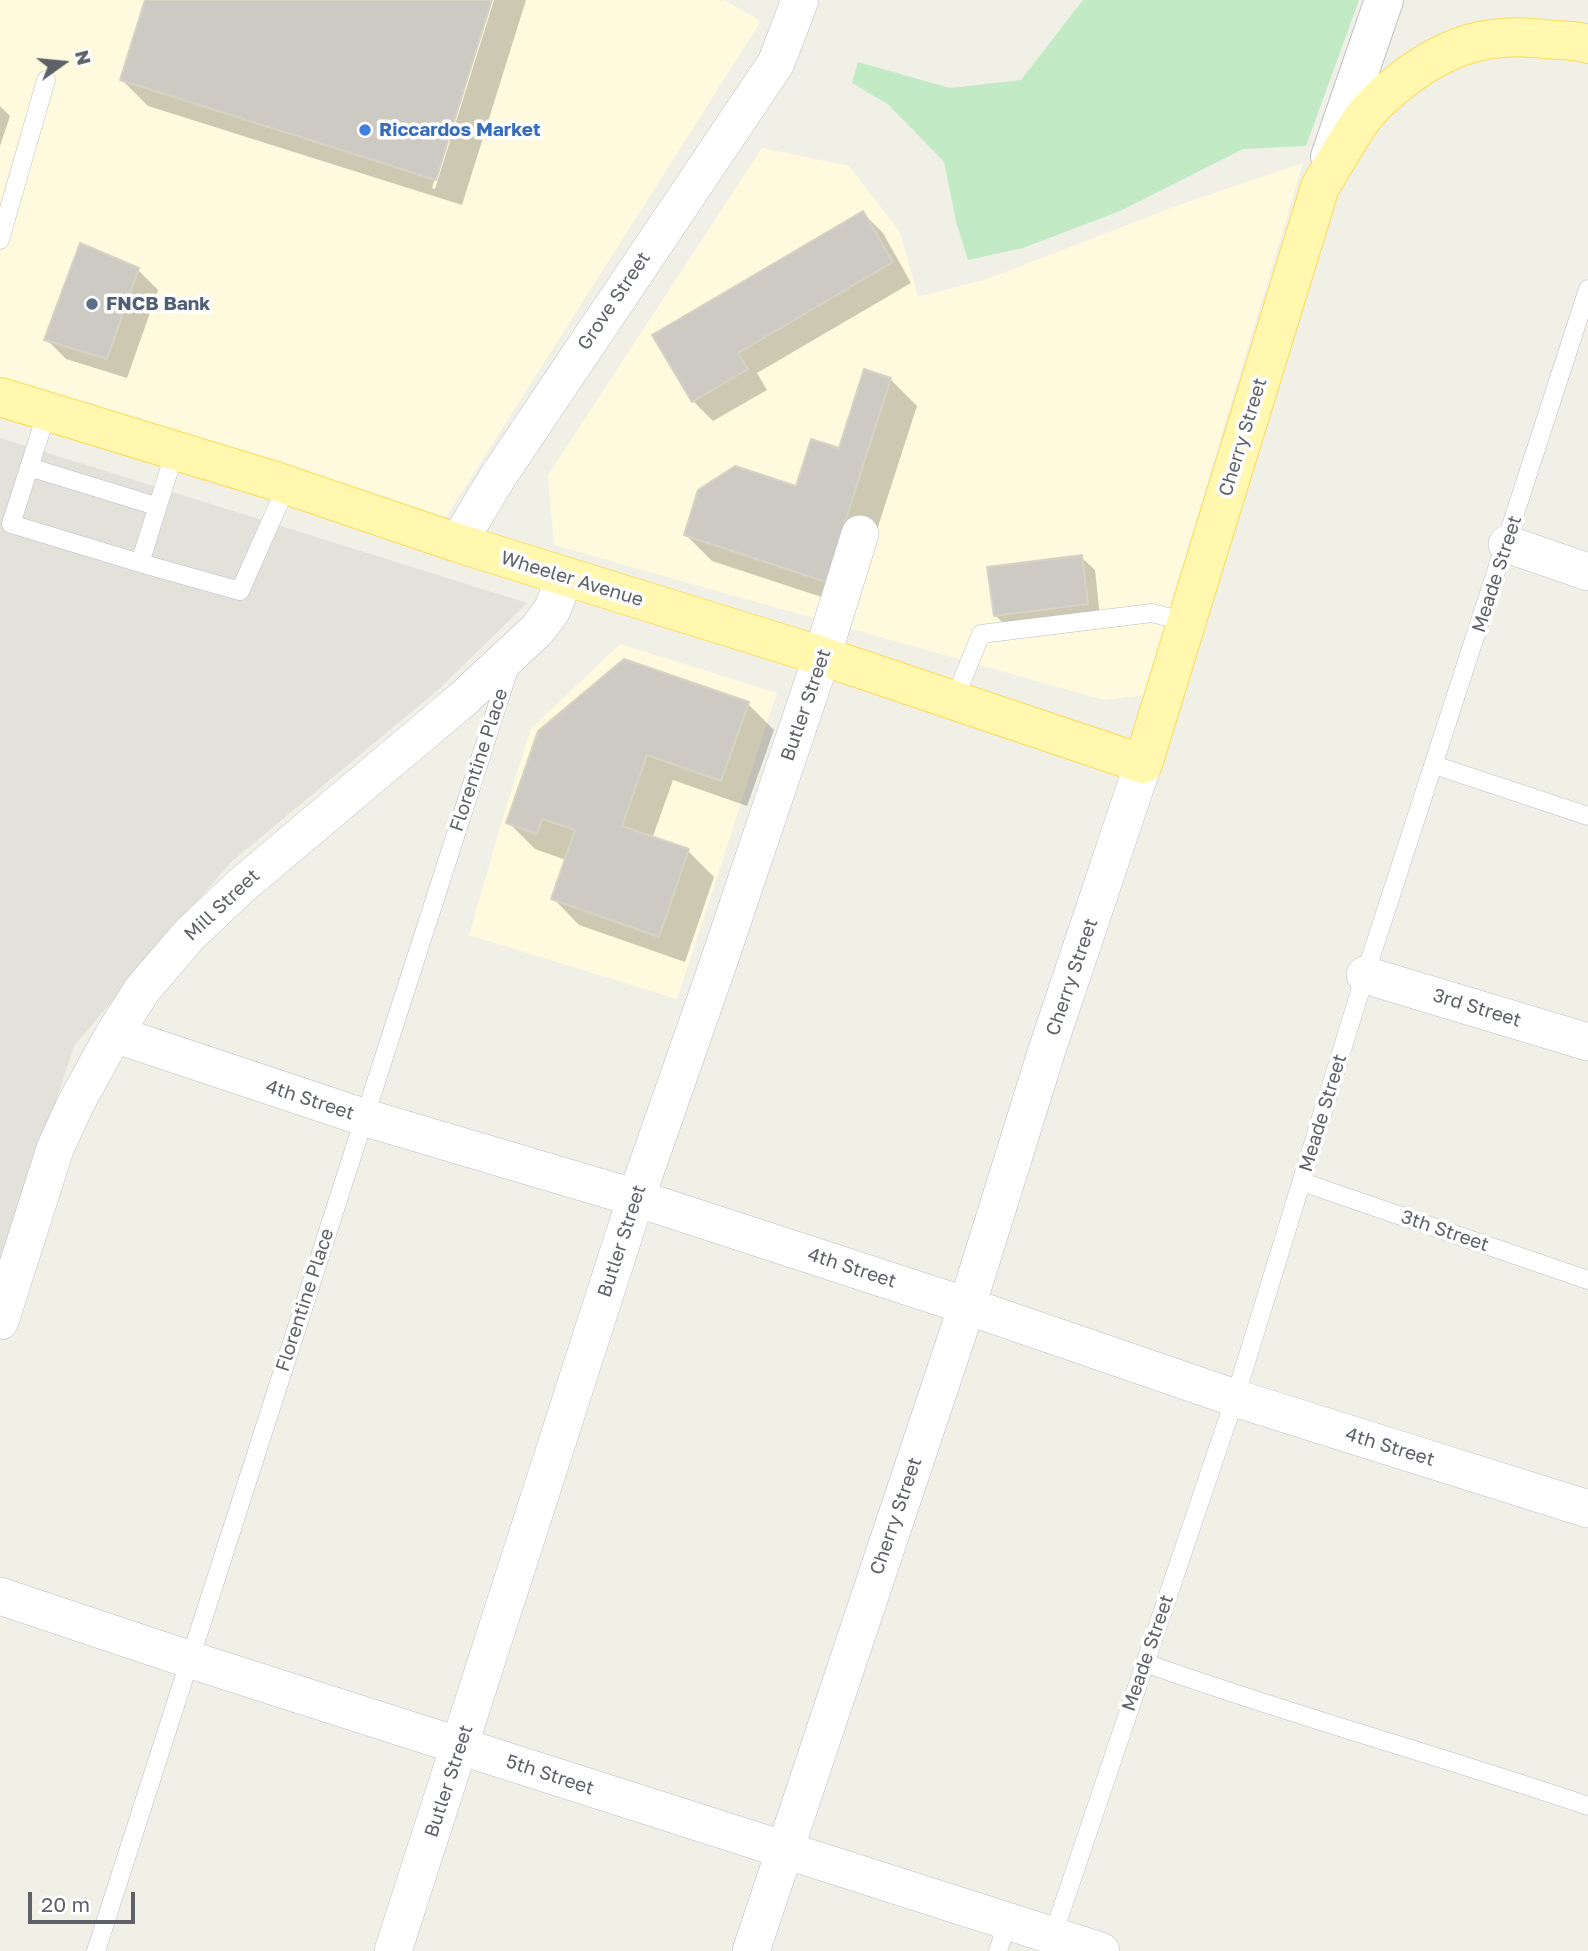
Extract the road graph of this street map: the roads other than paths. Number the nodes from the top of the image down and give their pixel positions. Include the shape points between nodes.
1 (800, 0) edge
2 (1384, 0) edge
3 (1588, 44) edge
4 (46, 80) dead end
5 (1320, 187) junction
6 (0, 240) edge
7 (1588, 289) edge
8 (1580, 340) edge
9 (0, 397) edge
10 (47, 412) junction
11 (174, 450) junction
12 (29, 467) junction
13 (287, 485) junction
14 (156, 506) junction
15 (5, 523) edge
16 (860, 534) dead end
17 (458, 543) junction
18 (1507, 544) junction
19 (140, 563) junction
20 (1588, 572) edge
21 (565, 577) junction
22 (1186, 622) junction
23 (516, 649) junction
24 (822, 656) junction
25 (954, 700) junction
26 (1143, 764) junction
27 (1434, 765) junction
28 (1588, 816) edge
29 (1366, 975) junction
30 (114, 1034) junction
31 (1588, 1042) edge
32 (363, 1118) junction
33 (1301, 1182) junction
34 (636, 1198) junction
35 (1588, 1280) edge
36 (967, 1306) junction
37 (0, 1321) edge
38 (1235, 1398) junction
39 (1588, 1509) edge
40 (0, 1596) edge
41 (191, 1660) junction
42 (1145, 1663) junction
43 (460, 1746) junction
44 (1588, 1806) edge
45 (785, 1849) junction
46 (1052, 1935) junction
47 (1003, 1936) edge
48 (96, 1951) edge
49 (393, 1951) edge
50 (751, 1951) edge
51 (1101, 1951) edge

1 - 17 street, Grove Street via 776,63 504,466
2 - 5 main road, Cherry Street
3 - 5 main road via 1496,38 1472,41 1425,62 1385,93 1364,117
4 - 6 lane
5 - 22 main road, Cherry Street
7 - 8 lane, Meade Street
8 - 18 lane, Meade Street
9 - 10 main road, Wheeler Avenue
10 - 11 main road, Wheeler Avenue
10 - 12 lane
11 - 13 main road, Wheeler Avenue
11 - 14 lane
12 - 14 lane
12 - 15 lane
13 - 17 main road, Wheeler Avenue
13 - 19 lane via 240,591
14 - 19 lane
15 - 19 lane
16 - 24 street, Butler Street
17 - 21 main road, Wheeler Avenue
18 - 20 street
18 - 27 lane, Meade Street
21 - 23 street, Mill Street via 552,610
21 - 24 main road, Wheeler Avenue
22 - 25 lane via 1152,613 981,634
22 - 26 main road, Cherry Street
23 - 30 street, Mill Street via 190,934 142,989
23 - 32 lane, Florentine Place
24 - 25 main road, Wheeler Avenue
24 - 34 street, Butler Street
25 - 26 main road, Wheeler Avenue
26 - 36 street, Cherry Street
27 - 28 lane
27 - 29 lane, Meade Street
29 - 31 street, 3rd Street
29 - 33 lane, Meade Street
30 - 32 street, 4th Street
30 - 37 street, Mill Street via 55,1149
32 - 34 street, 4th Street
32 - 41 lane, Florentine Place
33 - 35 lane, 3th Street
33 - 38 lane, Meade Street
34 - 36 street, 4th Street
34 - 43 street, Butler Street
36 - 38 street, 4th Street
36 - 45 street, Cherry Street
38 - 39 street, 4th Street
38 - 42 lane, Meade Street
40 - 41 street, 5th Street
41 - 43 street, 5th Street
41 - 48 lane, Florentine Place
42 - 44 lane
42 - 46 lane, Meade Street
43 - 45 street, 5th Street
43 - 49 street, Butler Street
45 - 47 street, 5th Street
45 - 50 street, Cherry Street
46 - 47 street, 5th Street
46 - 51 street, 5th Street

